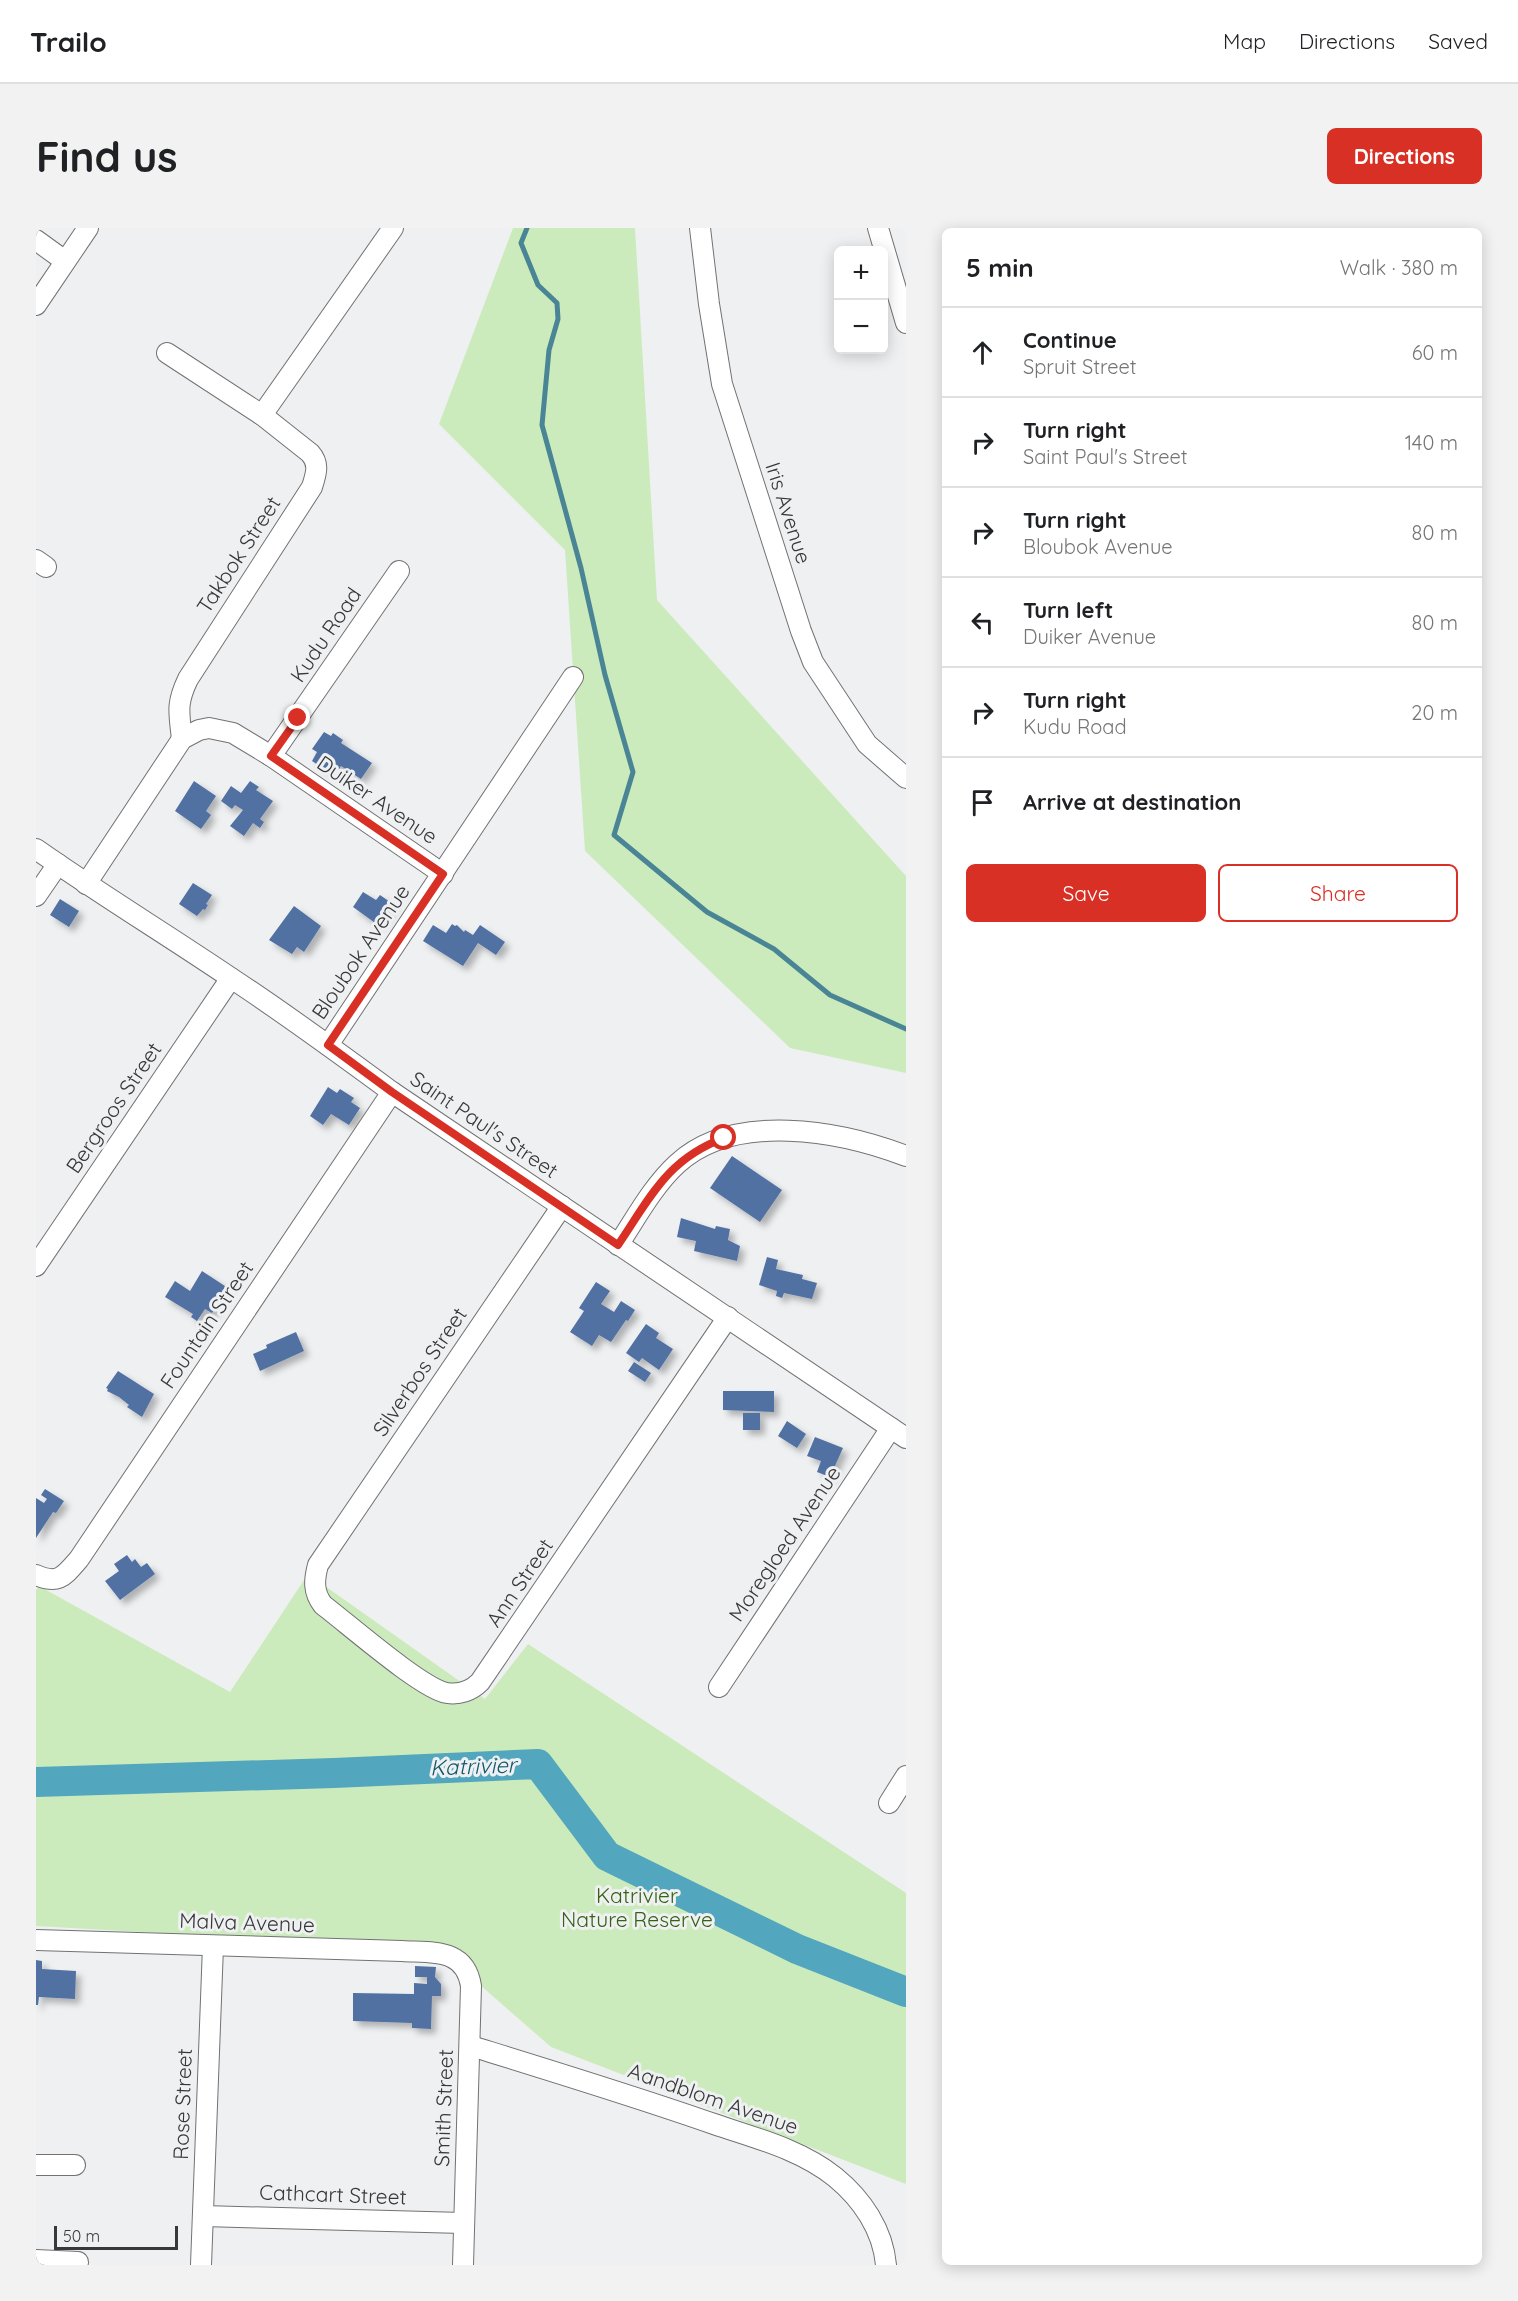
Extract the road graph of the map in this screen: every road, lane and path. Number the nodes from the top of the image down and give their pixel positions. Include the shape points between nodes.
1 (88, 228) edge
2 (393, 228) edge
3 (700, 228) edge
4 (878, 228) edge
5 (36, 240) edge
6 (65, 261) junction
7 (36, 304) edge
8 (906, 323) edge
9 (167, 353) dead end
10 (262, 415) junction
11 (399, 571) dead end
12 (573, 676) dead end
13 (182, 739) junction
14 (271, 756) junction
15 (906, 778) edge
16 (36, 849) edge
17 (57, 864) junction
18 (443, 874) junction
19 (86, 884) junction
20 (36, 896) edge
21 (231, 978) junction
22 (328, 1045) junction
23 (392, 1092) junction
24 (906, 1156) edge
25 (562, 1206) junction
26 (618, 1245) junction
27 (36, 1266) edge
28 (728, 1317) junction
29 (899, 1433) edge
30 (318, 1565) joint
31 (36, 1575) edge
32 (720, 1687) dead end
33 (906, 1776) edge
34 (889, 1803) dead end
35 (36, 1940) edge
36 (213, 1946) junction
37 (456, 1959) joint
38 (471, 2046) junction
39 (36, 2164) edge
40 (75, 2165) dead end
41 (203, 2216) junction
42 (463, 2223) junction
43 (36, 2260) edge
44 (78, 2262) dead end
45 (201, 2265) edge
46 (463, 2265) edge
47 (886, 2265) edge

1 - 6 street
2 - 10 street
3 - 15 street, Iris Avenue via 722,384 804,640 813,662 867,744
4 - 8 street
5 - 6 street
6 - 7 street
9 - 10 street, Takbok Street
10 - 13 street, Takbok Street via 313,456 317,465 315,477 179,696
11 - 14 street, Kudu Road
12 - 18 street, Bloubok Avenue
13 - 14 street, Duiker Avenue via 199,730 219,728
13 - 19 street
14 - 18 street, Duiker Avenue
16 - 17 street, Saint Paul's Street
17 - 19 street, Saint Paul's Street
17 - 20 street
18 - 22 street, Bloubok Avenue
19 - 21 street, Saint Paul's Street
21 - 22 street, Saint Paul's Street
21 - 27 street, Bergroos Street
22 - 23 street, Saint Paul's Street
23 - 25 street, Saint Paul's Street
23 - 31 street, Fountain Street via 74,1565 57,1580
24 - 26 street via 851,1138 810,1132 757,1131 724,1138 679,1162
25 - 26 street, Saint Paul's Street
25 - 30 street, Silverbos Street
26 - 28 street, Saint Paul's Street
28 - 29 street, Saint Paul's Street
28 - 30 street, Ann Street via 503,1650 470,1690 458,1694 431,1687 323,1605 315,1588
29 - 32 street, Moregloed Avenue
33 - 34 street
35 - 36 street, Malva Avenue
36 - 37 street, Malva Avenue via 402,1951
36 - 41 street, Rose Street
37 - 38 street, Smith Street via 468,1972 471,1986
38 - 42 street, Smith Street
38 - 47 street, Aandblom Avenue via 646,2100 805,2157 834,2176 862,2205 879,2235
39 - 40 street
41 - 42 street, Cathcart Street
41 - 45 street, Rose Street
42 - 46 street, Smith Street
43 - 44 street

